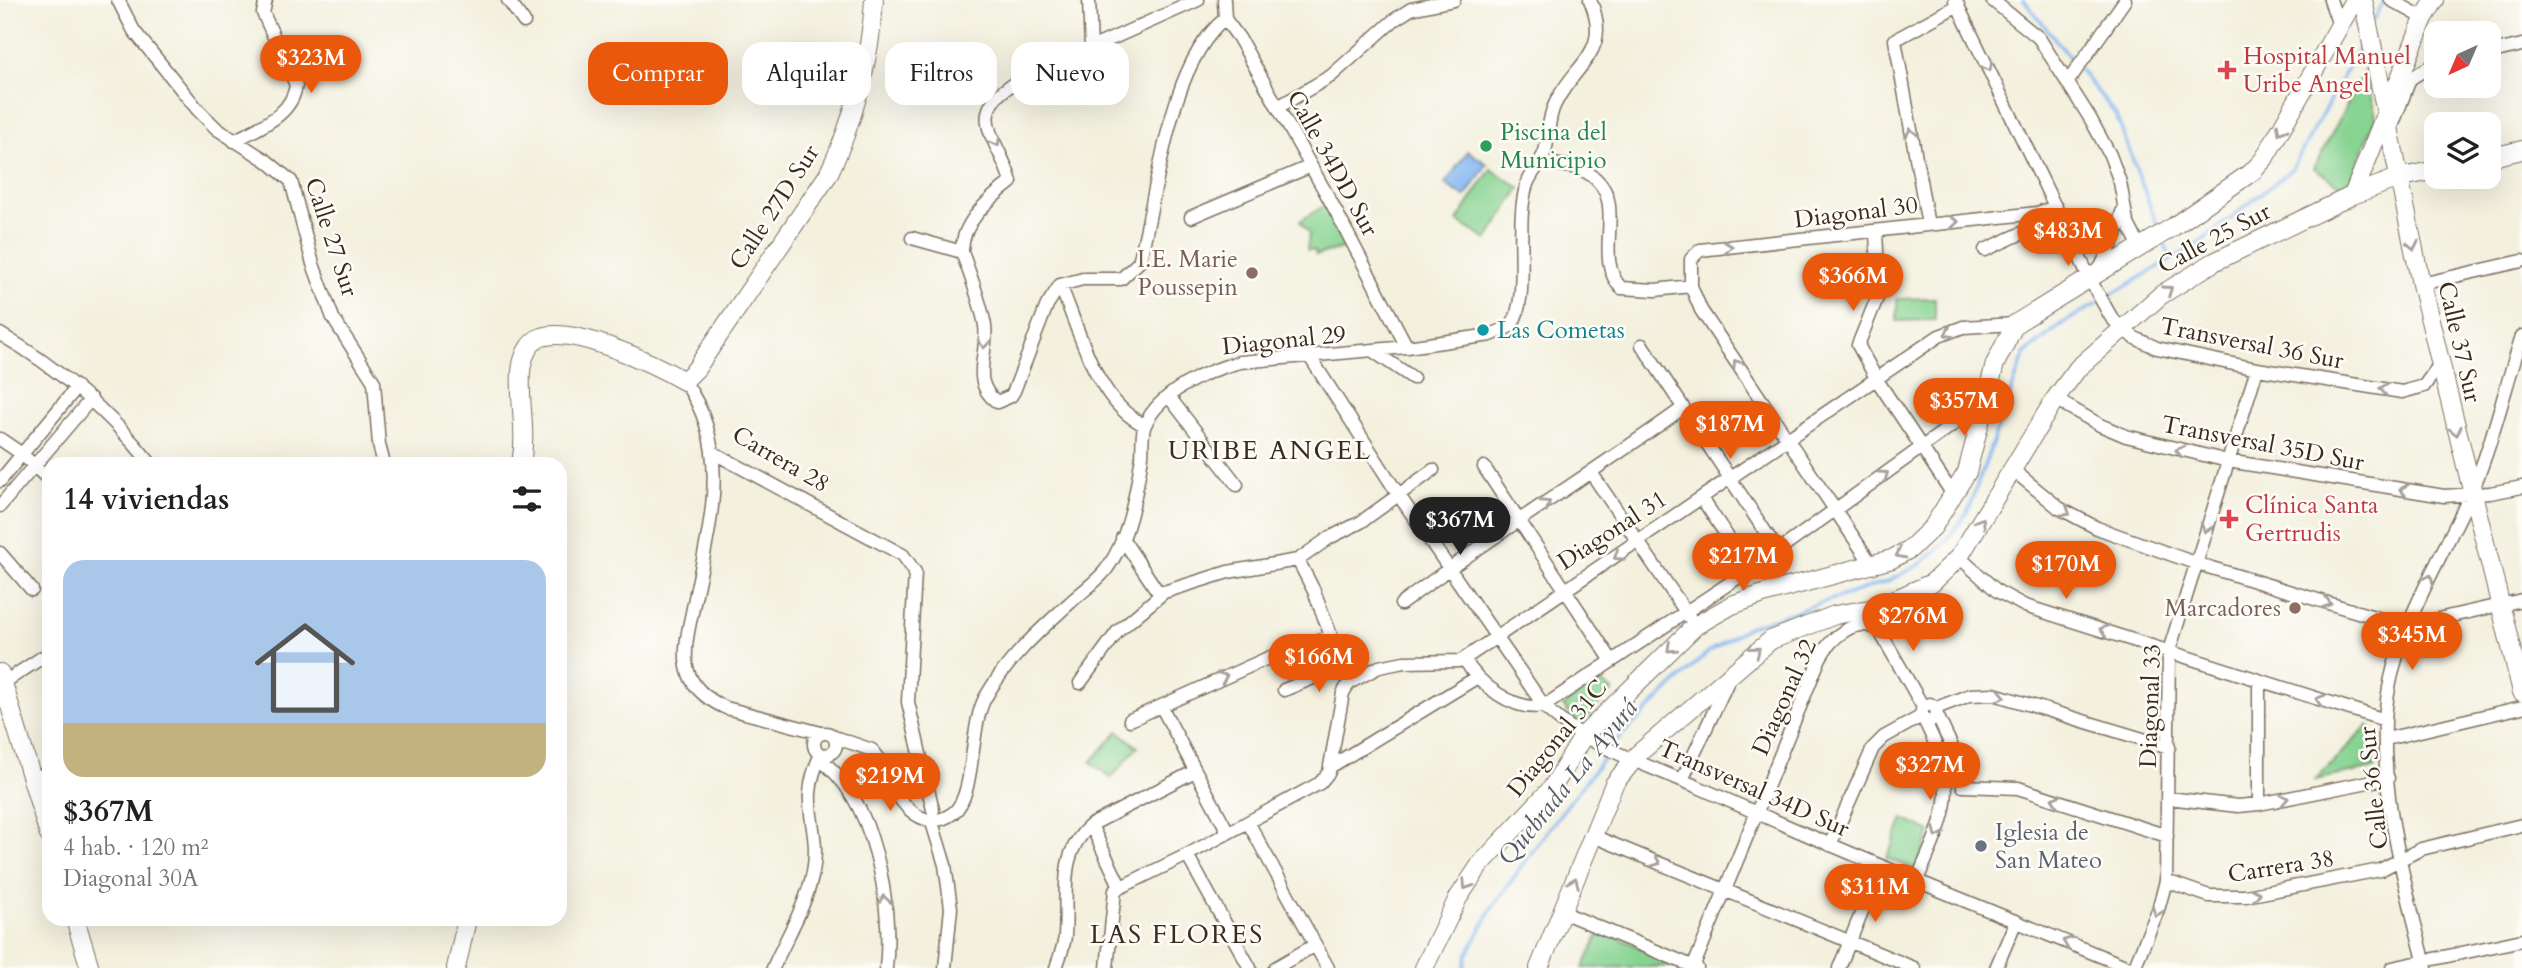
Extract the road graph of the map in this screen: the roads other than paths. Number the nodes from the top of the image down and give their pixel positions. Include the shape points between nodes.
1 (118, 0) edge
2 (266, 0) edge
3 (508, 0) edge
4 (874, 0) edge
5 (1089, 0) edge
6 (1198, 0) edge
7 (1224, 0) edge
8 (1454, 0) edge
9 (1590, 0) edge
10 (1992, 0) edge
11 (2125, 0) edge
12 (2330, 0) edge
13 (2354, 0) edge
14 (2363, 0) edge
15 (2391, 0) edge
16 (2435, 0) edge
17 (1957, 3) edge
18 (2419, 16) junction
19 (1225, 19) junction
20 (524, 22) dead end
21 (2340, 28) junction
22 (1091, 42) edge
23 (1104, 42) edge
24 (2522, 45) edge
25 (2412, 48) junction
26 (2501, 50) edge
27 (2424, 63) edge
28 (2424, 71) edge
29 (2067, 83) junction
30 (1011, 86) edge
31 (1278, 107) junction
32 (2387, 126) junction
33 (234, 141) junction
34 (2522, 150) edge
35 (2501, 155) edge
36 (1540, 162) junction
37 (1311, 166) junction
38 (2424, 173) edge
39 (2398, 178) junction
40 (2353, 195) junction
41 (2123, 208) junction
42 (2058, 211) junction
43 (1191, 217) dead end
44 (2040, 218) junction
45 (1928, 225) junction
46 (1876, 232) junction
47 (912, 238) dead end
48 (2146, 243) junction
49 (1985, 250) dead end
50 (962, 252) junction
51 (2522, 261) edge
52 (2094, 275) junction
53 (2421, 284) junction
54 (1060, 285) junction
55 (1691, 286) junction
56 (2116, 322) junction
57 (2015, 324) junction
58 (0, 334) edge
59 (2522, 336) edge
60 (1642, 345) dead end
61 (1407, 347) junction
62 (1373, 351) junction
63 (1310, 357) junction
64 (2440, 365) junction
65 (2257, 369) junction
66 (1413, 378) dead end
67 (1877, 380) junction
68 (684, 381) junction
69 (77, 387) junction
70 (1170, 398) junction
71 (2056, 398) junction
72 (91, 399) junction
73 (1987, 400) junction
74 (1683, 408) junction
75 (1144, 425) junction
76 (0, 439) edge
77 (1789, 441) junction
78 (1921, 449) junction
79 (714, 453) junction
80 (22, 454) junction
81 (145, 457) edge
82 (382, 457) edge
83 (522, 457) edge
84 (2228, 461) junction
85 (35, 465) junction
86 (1484, 467) dead end
87 (1433, 470) dead end
88 (2013, 470) junction
89 (42, 472) edge
90 (1592, 474) junction
91 (1731, 480) junction
92 (0, 481) edge
93 (1237, 485) dead end
94 (2522, 486) edge
95 (2471, 492) junction
96 (1398, 494) junction
97 (1954, 496) junction
98 (1703, 500) junction
99 (0, 506) edge
100 (1835, 510) junction
101 (1521, 520) junction
102 (1122, 538) junction
103 (1639, 543) junction
104 (1778, 551) junction
105 (0, 553) edge
106 (1959, 557) junction
107 (1298, 560) junction
108 (2195, 563) junction
109 (1872, 565) junction
110 (1448, 569) junction
111 (1749, 569) junction
112 (32, 590) dead end
113 (1566, 590) junction
114 (1164, 592) junction
115 (2522, 600) edge
116 (1402, 604) dead end
117 (2501, 605) junction
118 (1690, 619) junction
119 (2407, 626) junction
120 (1330, 637) junction
121 (1496, 638) junction
122 (2169, 650) junction
123 (42, 657) edge
124 (1464, 659) junction
125 (1612, 661) junction
126 (1342, 666) junction
127 (1730, 675) junction
128 (1, 678) edge
129 (1476, 678) junction
130 (2259, 680) junction
131 (1080, 683) dead end
132 (1349, 683) junction
133 (1284, 690) dead end
134 (2522, 692) edge
135 (1161, 706) junction
136 (1544, 706) junction
137 (2522, 708) edge
138 (1929, 713) junction
139 (1130, 720) dead end
140 (2385, 720) junction
141 (1592, 739) junction
142 (2386, 739) junction
143 (824, 745) junction
144 (2169, 747) junction
145 (1626, 754) junction
146 (1330, 767) junction
147 (1195, 771) junction
148 (40, 775) edge
149 (2388, 778) junction
150 (1682, 780) junction
151 (2168, 798) junction
152 (2259, 804) junction
153 (1756, 813) junction
154 (932, 815) junction
155 (1248, 822) junction
156 (1091, 825) junction
157 (2522, 825) edge
158 (1228, 832) junction
159 (1593, 836) junction
160 (2167, 836) junction
161 (1830, 845) junction
162 (1187, 855) junction
163 (2401, 860) junction
164 (1880, 867) junction
165 (2166, 881) junction
166 (1916, 882) junction
167 (1120, 886) junction
168 (1725, 891) junction
169 (1562, 912) junction
170 (2016, 921) junction
171 (77, 926) edge
172 (474, 926) edge
173 (2522, 940) edge
174 (1850, 941) junction
175 (1315, 946) junction
176 (2425, 965) edge
177 (90, 968) edge
178 (456, 968) edge
179 (773, 968) edge
180 (886, 968) edge
181 (945, 968) edge
182 (1056, 968) edge
183 (1107, 968) edge
184 (1250, 968) edge
185 (1275, 968) edge
186 (1328, 968) edge
187 (1424, 968) edge
188 (1539, 968) edge
189 (1694, 968) edge
190 (1839, 968) edge
191 (1914, 968) edge
192 (1996, 968) edge
193 (2132, 968) edge
194 (2392, 968) edge

1 - 33 street, Calle 27 Sur via 134,31 183,93
2 - 33 street via 263,13 296,85 295,96 283,112
3 - 20 street
4 - 68 main road, Calle 27D Sur via 850,122 833,166
5 - 22 street
6 - 23 street
7 - 19 street, Calle 34DD Sur
8 - 31 street via 1412,9 1331,76
9 - 36 street, Diagonal 29 via 1597,40 1556,100
10 - 29 street via 2039,38
11 - 29 street
12 - 21 street
13 - 21 main road, Diagonal 31
14 - 32 main road, Calle 37 Sur
15 - 18 street
16 - 18 main road
17 -> 42 street, Transversal 36 Sur
45 -> 17 street via 1895,40
18 - 25 main road
19 - 31 street, Calle 34DD Sur
19 - 54 street via 1203,43 1184,81 1139,262 1121,279 1083,279
21 -> 48 main road, Diagonal 31 via 2264,159 2227,190
24 - 26 street
25 - 27 street via 2417,60
25 - 32 main road
28 - 32 street via 2413,76
29 - 41 street via 2110,155
30 -> 50 street via 988,106 985,122 1006,161 1011,182 970,222
31 - 37 street, Calle 34DD Sur
32 - 39 main road, Calle 37 Sur
32 - 40 main road
33 - 82 street, Calle 27 Sur via 291,181 333,318 374,382
34 - 35 main road
36 - 55 street via 1587,172 1608,196 1612,218 1609,256 1621,288
36 - 61 street, Diagonal 29 via 1523,198 1519,306 1511,326 1491,335
37 - 43 street
37 - 61 street, Calle 34DD Sur
38 - 39 main road, Calle 25 Sur
39 - 40 main road, Calle 25 Sur
39 -> 53 main road, Calle 37 Sur
56 -> 40 main road, Calle 25 Sur via 2195,272
41 - 48 street
41 - 52 street via 2116,235
42 - 44 street, Diagonal 30
42 - 52 street, Transversal 36 Sur
45 -> 44 street, Diagonal 30
44 - 49 street
45 - 46 street, Diagonal 30
55 -> 46 street, Diagonal 30 via 1691,259 1700,250
46 - 67 street via 1879,293 1858,345
47 - 50 street
48 - 52 main road, Diagonal 31
50 -> 54 street via 985,326 981,376 986,394 997,402 1014,391 1047,305
51 - 53 street
52 - 56 street, Transversal 36 Sur via 2099,295
52 - 57 main road, Diagonal 31
53 - 64 main road, Calle 37 Sur
54 - 75 street via 1110,396 1132,420
77 -> 55 street via 1701,310
56 - 65 street, Transversal 36 Sur via 2157,348
56 - 71 main road, Calle 25 Sur
57 -> 67 street, Diagonal 31 via 1949,331
57 - 73 main road, Diagonal 31C via 1995,363
58 - 69 street
59 - 95 street, Calle 36 Sur
60 - 74 street
61 - 62 street, Diagonal 29
62 - 63 street, Diagonal 29
62 - 66 street
63 - 70 street, Diagonal 29 via 1240,362 1213,369
63 - 96 street
64 -> 65 street, Transversal 36 Sur via 2424,386 2402,392
64 -> 95 main road, Calle 37 Sur
65 - 84 street, Diagonal 33
67 - 77 street, Diagonal 31
67 - 78 street
68 - 79 street, Carrera 28 via 705,416
68 - 83 main road via 587,340 555,334 538,337 530,345 521,372
69 - 72 street
69 - 80 street
70 - 75 street, Diagonal 29
70 - 93 street
84 -> 71 street, Transversal 35D Sur via 2126,436
71 - 88 main road, Calle 25 Sur
72 - 81 street
72 - 85 street
73 - 78 street
73 - 97 main road, Diagonal 31C via 1974,454
74 - 90 street
74 - 91 street
75 - 102 street via 1137,486
76 - 80 street
77 - 91 street, Diagonal 31
77 - 100 street
78 - 97 street
100 -> 78 street
79 - 143 street via 709,525 687,639 687,669 692,682 711,701 803,731
79 - 154 street, Carrera 28 via 911,563 915,572 908,702
80 - 85 street
80 - 92 street
95 -> 84 street, Transversal 35D Sur via 2444,496
84 -> 108 street, Diagonal 33
85 - 89 street
85 - 99 street
86 - 101 street
87 - 96 street
106 -> 88 main road, Calle 25 Sur
88 -> 108 street via 2077,519
101 -> 90 street
90 - 103 street
91 - 98 street, Diagonal 31
91 - 104 street
94 - 95 street, Transversal 35D Sur
95 - 117 main road, Calle 37 Sur
119 -> 95 street, Calle 36 Sur
96 - 107 street
96 - 110 street
97 -> 109 main road, Diagonal 31C via 1933,527 1910,549
98 - 103 street, Diagonal 31
98 - 111 street
100 - 104 street
100 - 109 street
101 - 110 street
101 - 113 street
102 - 114 street via 1156,589
102 - 154 street via 1107,569 1036,634 985,698 974,730 962,803 948,816
103 -> 113 street, Diagonal 31
103 - 118 street
104 - 111 street
105 - 112 street
122 -> 106 street via 2010,600
127 -> 106 main road, Calle 25 Sur via 1771,640 1905,595 1931,583
107 - 114 street via 1228,572
107 - 120 street
108 -> 119 street
108 - 122 street, Diagonal 33
109 - 118 main road, Diagonal 31C
110 - 116 street
110 - 121 street
111 - 118 street
113 - 121 street, Diagonal 31
113 - 125 street
114 - 131 street via 1118,631
115 - 117 street
117 - 119 street
117 - 134 main road, Calle 37 Sur
118 - 125 street
118 -> 141 main road, Diagonal 31C
119 - 140 street, Calle 36 Sur
120 - 126 street
135 -> 120 street via 1268,658
121 - 124 street, Diagonal 31
121 - 136 street
122 - 130 street
122 - 144 street, Diagonal 33
123 - 128 street
124 - 129 street
124 - 132 street, Diagonal 31 via 1449,664 1404,662 1369,671
125 - 136 street
126 - 132 street
126 - 133 street
127 - 145 main road, Calle 25 Sur
127 - 150 street
128 - 148 main road
129 - 136 street via 1527,707
129 - 146 street
140 -> 130 street
130 - 152 street
132 - 146 street via 1343,693
135 - 139 street
135 - 147 street
136 - 141 street, Transversal 34D Sur
137 - 142 street
138 -> 144 street via 1970,695 1994,694
138 - 153 street, Diagonal 32 via 1885,636 1873,626 1855,626 1833,637
160 -> 138 street via 2018,788 1963,786 1952,747
138 - 161 street via 1873,748
138 -> 166 street via 1945,768 1947,806
140 - 142 street, Calle 36 Sur
141 - 145 street, Transversal 34D Sur
141 -> 187 main road, Diagonal 31C via 1480,865 1458,898
142 - 149 street, Calle 36 Sur
143 - 154 street via 853,742 872,750 907,808 913,814
143 - 179 street via 809,784 813,873
180 -> 143 street via 888,938 871,837
144 - 151 street, Diagonal 33
145 - 150 street, Transversal 34D Sur
145 - 159 main road, Calle 25 Sur
146 - 155 street via 1320,783
147 - 156 street
147 - 158 street
152 -> 149 street
149 - 163 street, Calle 36 Sur
150 - 153 street, Transversal 34D Sur
151 - 152 street
151 - 160 street, Diagonal 33
153 - 161 street, Transversal 34D Sur
153 - 168 street, Diagonal 32
154 - 181 street via 951,908
155 - 158 street
155 - 175 street
156 - 167 street
156 - 182 street via 1077,836 1066,869 1065,940
157 - 163 street, Carrera 38 via 2421,849
158 - 162 street
159 -> 168 street
169 -> 159 main road, Calle 25 Sur
160 - 165 street, Diagonal 33
161 - 164 street, Transversal 34D Sur
162 - 167 street
162 - 184 street
165 -> 163 street, Carrera 38 via 2210,896 2246,896 2380,870
163 - 176 street, Calle 36 Sur
164 - 166 street, Transversal 34D Sur
164 - 174 street
165 -> 193 street, Diagonal 33
166 - 170 street, Transversal 34D Sur
167 - 183 street via 1112,894
168 - 174 street
168 - 189 street, Diagonal 32
169 - 188 main road, Calle 25 Sur
169 - 189 street
170 - 192 street
193 -> 170 street, Transversal 34D Sur
171 - 177 main road
172 - 178 main road
173 - 176 street
174 - 190 street
174 - 191 street
175 - 185 street
175 - 186 street
176 - 194 street

